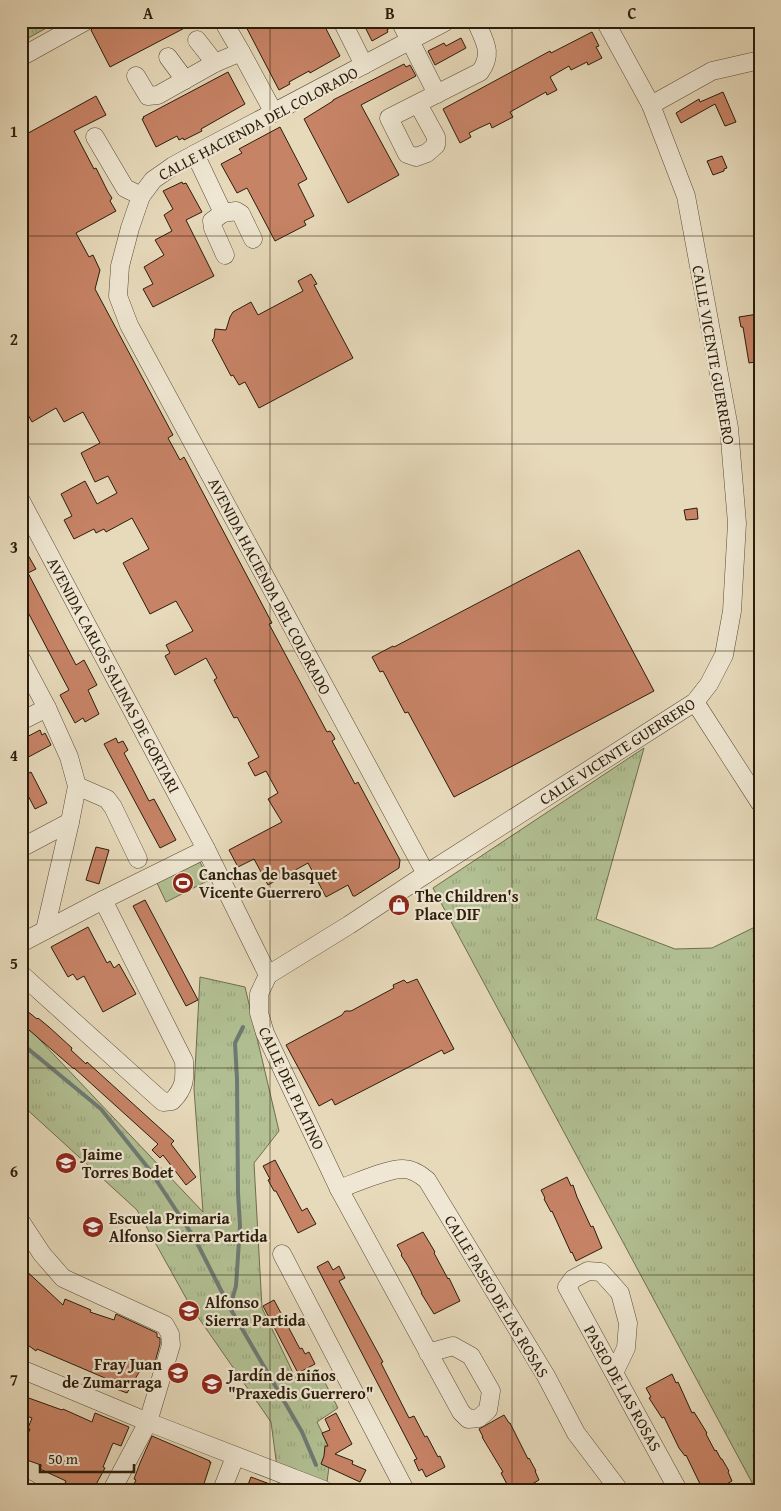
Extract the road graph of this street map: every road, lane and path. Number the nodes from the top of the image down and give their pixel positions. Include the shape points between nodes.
1 (86, 21) edge
2 (342, 21) edge
3 (400, 21) edge
4 (476, 21) edge
5 (605, 21) edge
6 (445, 22) edge
7 (226, 26) dead end
8 (197, 40) dead end
9 (410, 41) junction
10 (241, 52) junction
11 (21, 57) edge
12 (168, 57) dead end
13 (760, 60) edge
14 (215, 63) junction
15 (364, 65) junction
16 (136, 76) dead end
17 (185, 80) junction
18 (437, 94) junction
19 (418, 104) dead end
20 (651, 105) junction
21 (274, 112) junction
22 (95, 137) dead end
23 (194, 154) junction
24 (141, 196) junction
25 (224, 213) junction
26 (253, 239) dead end
27 (225, 255) dead end
28 (118, 296) joint
29 (21, 501) edge
30 (21, 659) edge
31 (695, 702) junction
32 (47, 708) junction
33 (21, 721) edge
34 (76, 786) junction
35 (760, 803) edge
36 (70, 822) junction
37 (21, 848) edge
38 (206, 849) junction
39 (138, 859) dead end
40 (426, 874) junction
41 (103, 900) junction
42 (45, 930) junction
43 (21, 943) edge
44 (21, 974) edge
45 (268, 975) junction
46 (339, 1189) junction
47 (21, 1222) edge
48 (282, 1254) dead end
49 (428, 1353) dead end
50 (21, 1369) edge
51 (614, 1373) junction
52 (148, 1422) junction
53 (236, 1457) junction
54 (21, 1486) edge
55 (29, 1490) edge
56 (112, 1490) edge
57 (222, 1490) edge
58 (324, 1490) edge
59 (405, 1490) edge
60 (619, 1490) edge
61 (678, 1490) edge

1 - 11 street
2 - 15 street
3 - 9 street
4 - 18 street via 488,50 486,64 480,72
5 - 20 street, CALLE VICENTE GUERRERO
6 - 9 street, CALLE HACIENDA DEL COLORADO
7 - 10 street
8 - 14 street
9 - 15 street, CALLE HACIENDA DEL COLORADO
9 - 18 street
10 - 14 street
10 - 21 street
12 - 17 street
13 - 20 street via 712,71
14 - 17 street
15 - 21 street, CALLE HACIENDA DEL COLORADO
16 - 17 street via 148,96 158,95
18 - 19 street
20 - 31 street, CALLE VICENTE GUERRERO via 686,196 729,428 737,523 732,611 724,654 709,684
21 - 23 street, CALLE HACIENDA DEL COLORADO
22 - 24 street via 125,188
23 - 24 street, CALLE HACIENDA DEL COLORADO via 153,180
23 - 25 street
24 - 28 street, CALLE HACIENDA DEL COLORADO via 120,266
25 - 26 street via 236,211 241,214
25 - 27 street via 212,221
28 - 40 street, AVENIDA HACIENDA DEL COLORADO via 129,325
29 - 38 street, AVENIDA CARLOS SALINAS DE GORTARI
30 - 32 street
31 - 35 street
31 - 40 street, CALLE VICENTE GUERRERO
32 - 33 street
32 - 34 street via 69,757
34 - 36 street
34 - 39 street via 107,799 113,806
36 - 37 street
36 - 42 street
38 - 41 street
38 - 45 street
40 - 45 street, CALLE VICENTE GUERRERO
41 - 42 street
41 - 44 street via 184,1061 185,1080 172,1102 163,1102
42 - 43 street
45 - 46 street, CALLE DEL PLATINO via 259,994 259,1013 265,1034
46 - 49 street, CALLE DEL PLATINO
46 - 60 street, CALLE PASEO DE LAS ROSAS via 391,1170 417,1172 427,1180 546,1376 576,1433
47 - 52 street via 63,1278 165,1325 171,1345
48 - 59 street
50 - 52 street
51 - 51 street, PASEO DE LAS ROSAS via 567,1287 573,1279 588,1271 601,1272 620,1293 628,1323 626,1348
51 - 61 street, PASEO DE LAS ROSAS
52 - 53 street
52 - 56 street
53 - 57 street
53 - 58 street
54 - 55 street

